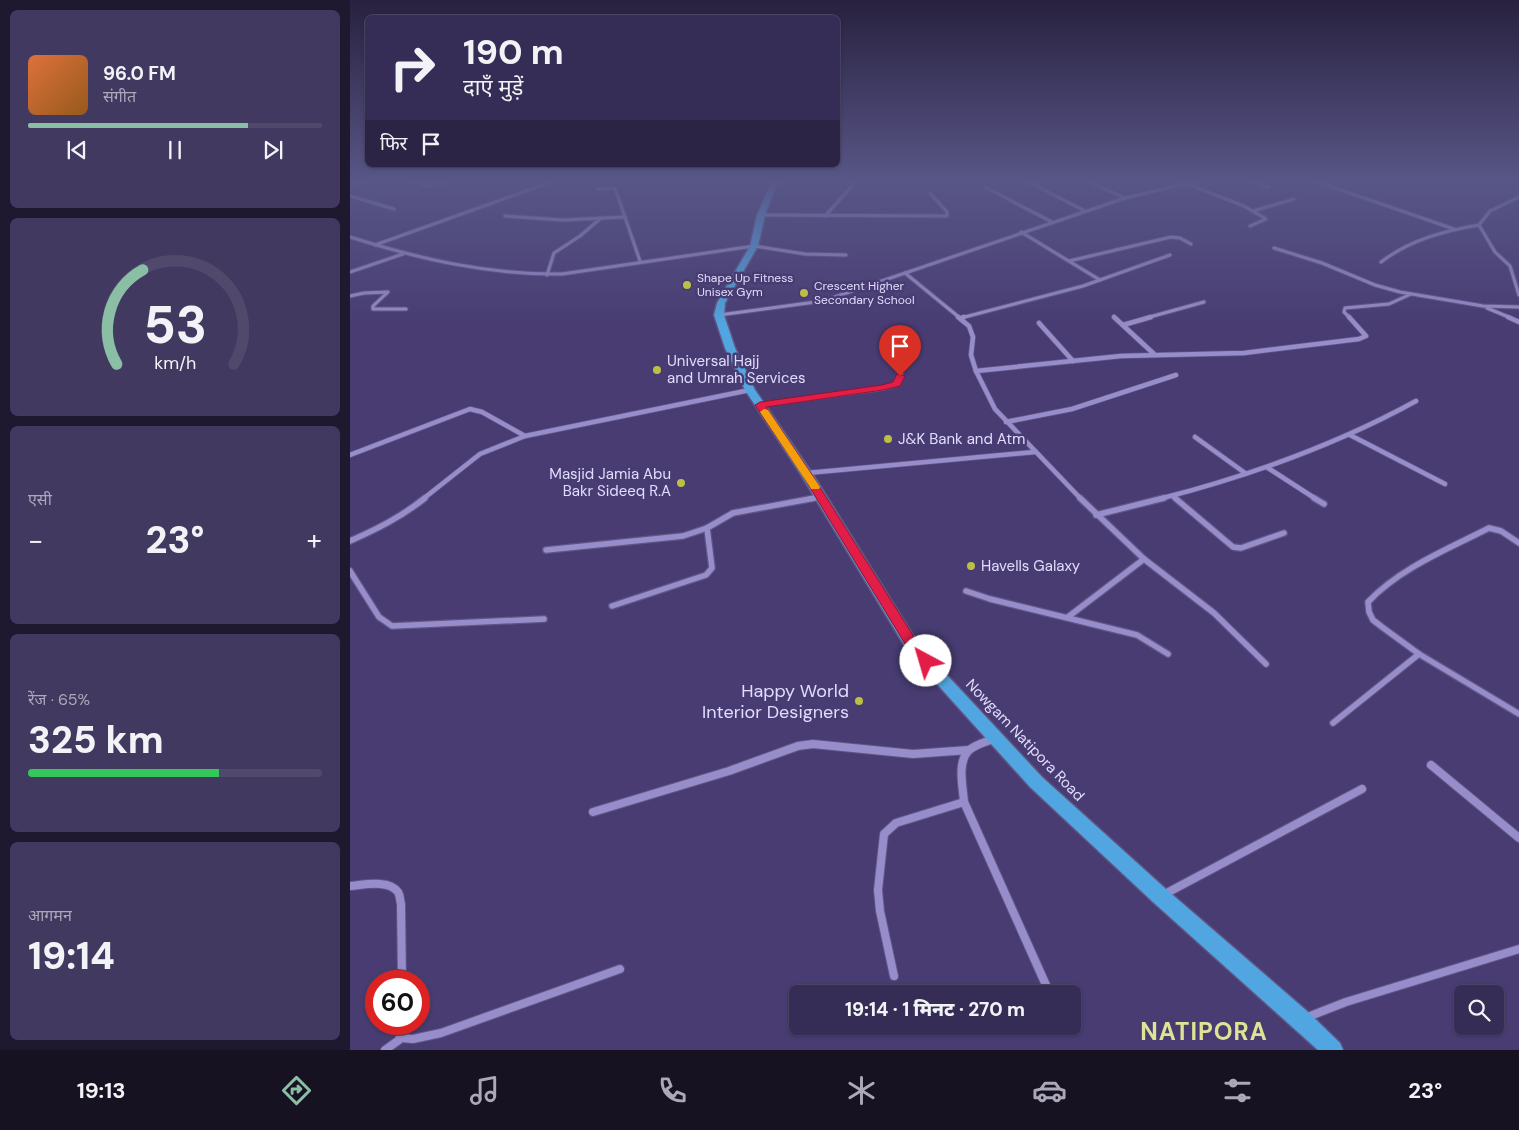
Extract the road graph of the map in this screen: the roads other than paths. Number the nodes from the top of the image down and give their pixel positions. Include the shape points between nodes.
1 (416, 230) edge
2 (587, 230) edge
3 (629, 230) edge
4 (758, 230) edge
5 (1027, 230) edge
6 (1451, 230) edge
7 (1482, 230) edge
8 (1021, 232) junction
9 (350, 236) edge
10 (1191, 244) dead end
11 (374, 245) junction
12 (754, 246) junction
13 (1274, 248) dead end
14 (403, 254) junction
15 (846, 254) dead end
16 (1170, 255) dead end
17 (1069, 261) junction
18 (640, 262) junction
19 (1381, 262) dead end
20 (350, 272) edge
21 (905, 273) junction
22 (547, 275) junction
23 (1100, 280) junction
24 (1411, 294) junction
25 (1519, 295) edge
26 (350, 296) edge
27 (1204, 302) dead end
28 (1483, 306) junction
29 (1519, 307) edge
30 (406, 309) dead end
31 (719, 315) junction
32 (1114, 317) dead end
33 (961, 318) junction
34 (1519, 322) edge
35 (1039, 323) dead end
36 (1123, 326) junction
37 (892, 336) dead end
38 (1154, 354) junction
39 (1073, 360) junction
40 (976, 371) junction
41 (1176, 375) dead end
42 (750, 390) junction
43 (1416, 401) dead end
44 (760, 405) junction
45 (1006, 422) junction
46 (1350, 435) junction
47 (525, 436) junction
48 (1195, 437) dead end
49 (1035, 452) junction
50 (350, 455) edge
51 (1268, 468) junction
52 (806, 473) junction
53 (1245, 473) junction
54 (1445, 484) dead end
55 (1173, 496) junction
56 (821, 497) junction
57 (1324, 504) dead end
58 (1096, 515) junction
59 (707, 528) junction
60 (1284, 533) dead end
61 (350, 541) edge
62 (1519, 543) edge
63 (546, 550) dead end
64 (1144, 559) junction
65 (350, 571) edge
66 (966, 592) dead end
67 (612, 606) dead end
68 (1068, 617) junction
69 (544, 619) dead end
70 (1168, 654) dead end
71 (1419, 654) junction
72 (1266, 664) dead end
73 (1519, 714) edge
74 (1333, 723) dead end
75 (996, 737) junction
76 (969, 750) junction
77 (1431, 765) dead end
78 (1362, 789) dead end
79 (964, 802) junction
80 (593, 812) dead end
81 (1519, 838) edge
82 (350, 886) edge
83 (1160, 896) junction
84 (1519, 950) edge
85 (620, 969) dead end
86 (402, 970) edge
87 (894, 976) dead end
88 (1046, 985) edge
89 (1301, 1019) junction
90 (401, 1035) edge
91 (401, 1038) junction
92 (385, 1050) edge
93 (1333, 1050) edge

1 - 11 street
2 - 22 street via 554,253
3 - 18 street
4 - 12 main road
5 - 8 street
6 - 19 street via 1422,239
7 - 25 street via 1495,252 1510,266
8 - 17 street
8 - 21 street
9 - 11 street
10 - 17 street via 1171,237
11 - 14 street
12 - 15 street via 805,254
12 - 18 street
12 - 31 main road via 721,303
13 - 24 street via 1375,285
14 - 20 street
14 - 22 street via 492,270
16 - 23 street
17 - 23 street
18 - 22 street
21 - 31 street via 823,301
21 - 33 street
23 - 33 street
24 - 28 street
24 - 38 street via 1389,304 1345,308 1348,319 1366,336 1359,339 1244,353
26 - 30 street via 388,292 373,309
27 - 36 street
28 - 29 street
28 - 34 street
31 - 42 main road, Nowgam Natipora Road
32 - 36 street
33 - 40 street via 972,332 971,356
35 - 39 street
36 - 38 street
37 - 44 street via 900,376 897,384
38 - 39 street
39 - 40 street
40 - 45 street via 995,409
41 - 45 street via 1072,409
42 - 44 main road, Nowgam Natipora Road
42 - 47 street
43 - 46 street
44 - 52 main road, Nowgam Natipora Road
45 - 49 street
46 - 51 street
46 - 54 street
47 - 50 street via 482,412 470,409
47 - 61 street via 480,454 406,513
48 - 53 street
49 - 52 street
49 - 58 street
51 - 53 street
51 - 57 street
52 - 56 main road, Nowgam Natipora Road
53 - 55 street
55 - 58 street
55 - 60 street via 1233,547 1241,548
56 - 59 street via 733,512
56 - 75 main road, Nowgam Natipora Road via 914,649
58 - 64 street
59 - 63 street via 683,536
59 - 67 street via 712,568 706,576
62 - 71 street via 1501,531 1489,528 1374,594 1368,602 1373,620
64 - 68 street
64 - 72 street via 1209,608
65 - 69 street via 380,616 392,626
66 - 68 street
68 - 70 street via 1137,635
71 - 73 street
71 - 74 street
75 - 76 street
75 - 83 main road, Nowgam Natipora Road via 1036,782
76 - 79 street via 962,772
76 - 80 street via 913,754 813,744 798,746 729,771
77 - 81 street
78 - 83 street
79 - 87 street via 896,823 884,834 878,890
79 - 88 street
82 - 86 street via 378,884 391,887 398,893
83 - 89 main road, Nowgam Natipora Road
84 - 89 street via 1346,1002
85 - 91 street via 441,1033 413,1040
89 - 93 main road, Nowgam Natipora Road
90 - 91 street
91 - 92 street via 398,1044

